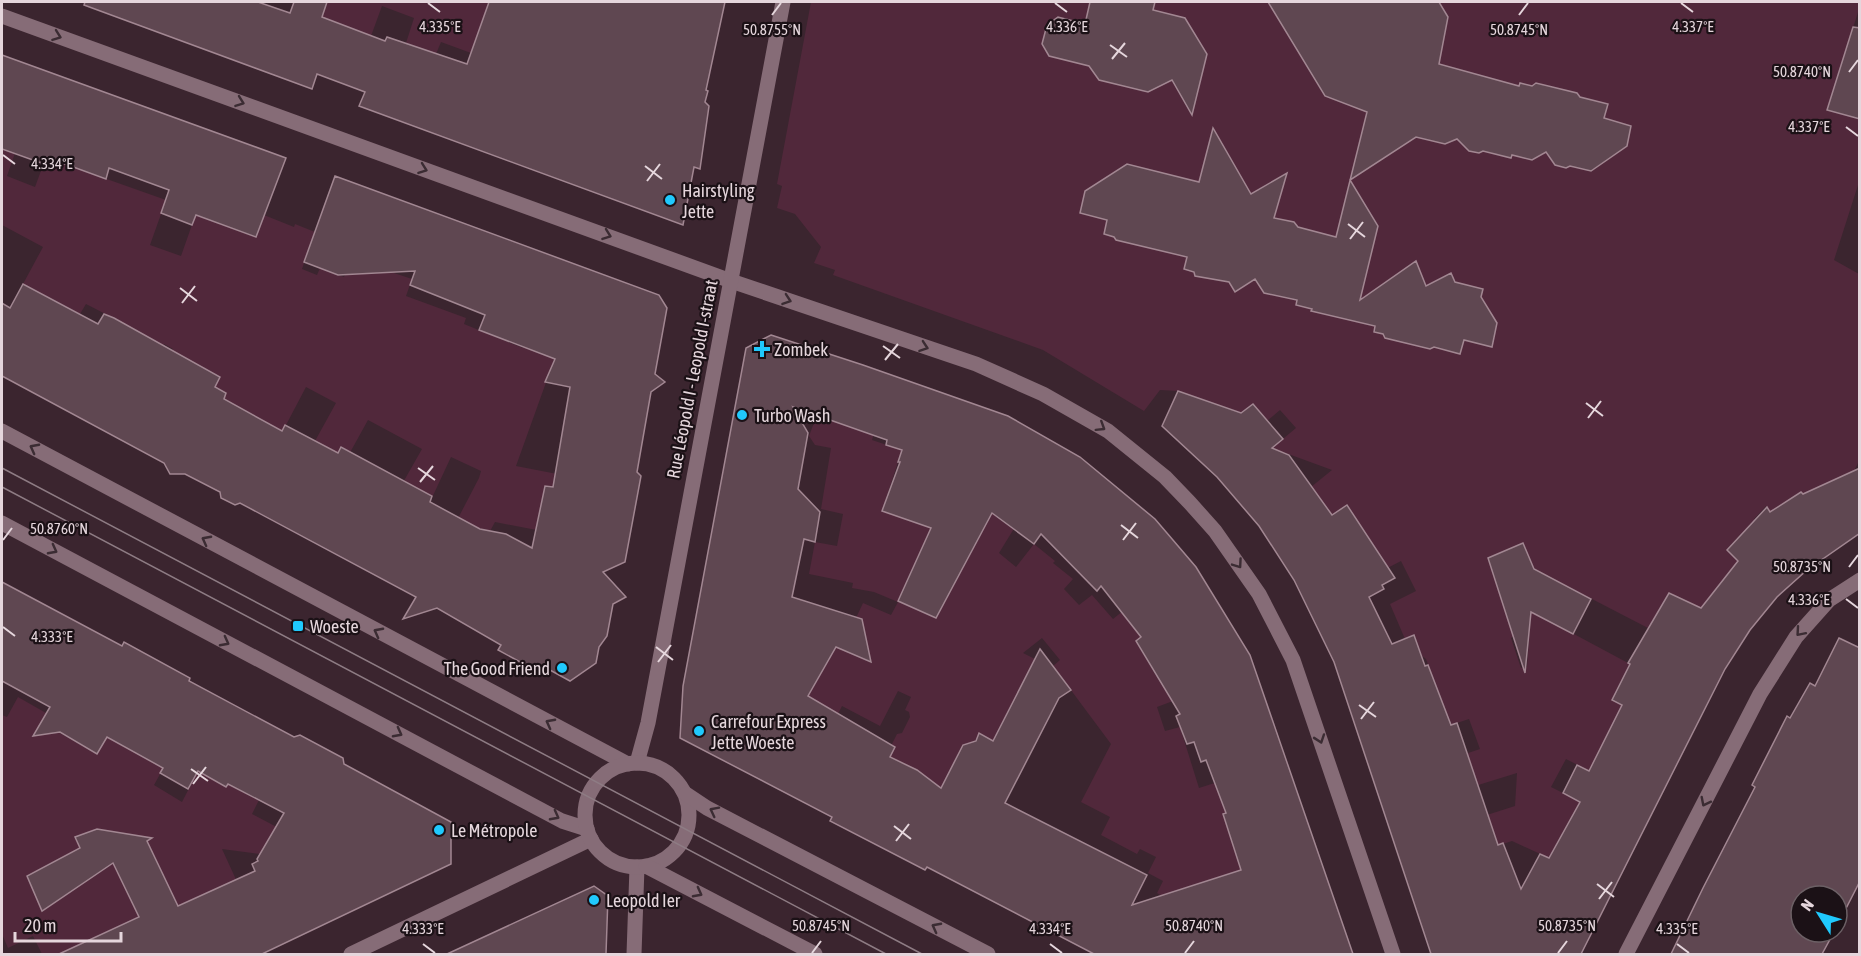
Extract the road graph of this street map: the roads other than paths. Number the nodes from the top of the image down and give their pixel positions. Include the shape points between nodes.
1 (783, 2) edge
2 (2, 16) edge
3 (731, 281) junction
4 (2, 430) edge
5 (2, 523) edge
6 (1860, 580) edge
7 (632, 763) junction
8 (686, 795) junction
9 (589, 834) junction
10 (642, 867) junction
11 (351, 954) edge
12 (634, 954) edge
13 (814, 954) edge
14 (987, 954) edge
15 (1393, 954) edge
16 (1626, 954) edge

1 - 3 street, Rue Léopold I - Leopold I-straat
2 -> 3 street
3 - 7 street, Rue Léopold I - Leopold I-straat via 648,723
3 -> 15 street via 976,364 1043,394 1108,431 1165,477 1215,531 1259,594 1293,660
7 -> 4 street
5 -> 9 street
6 -> 16 street via 1829,600 1796,637 1766,684
7 - 8 street via 666,771
7 - 9 street via 610,770 596,783 585,813
8 - 10 street via 690,819 679,845 659,862
14 -> 8 street
9 - 10 street via 610,859
9 - 11 street
10 - 12 street
10 -> 13 street

